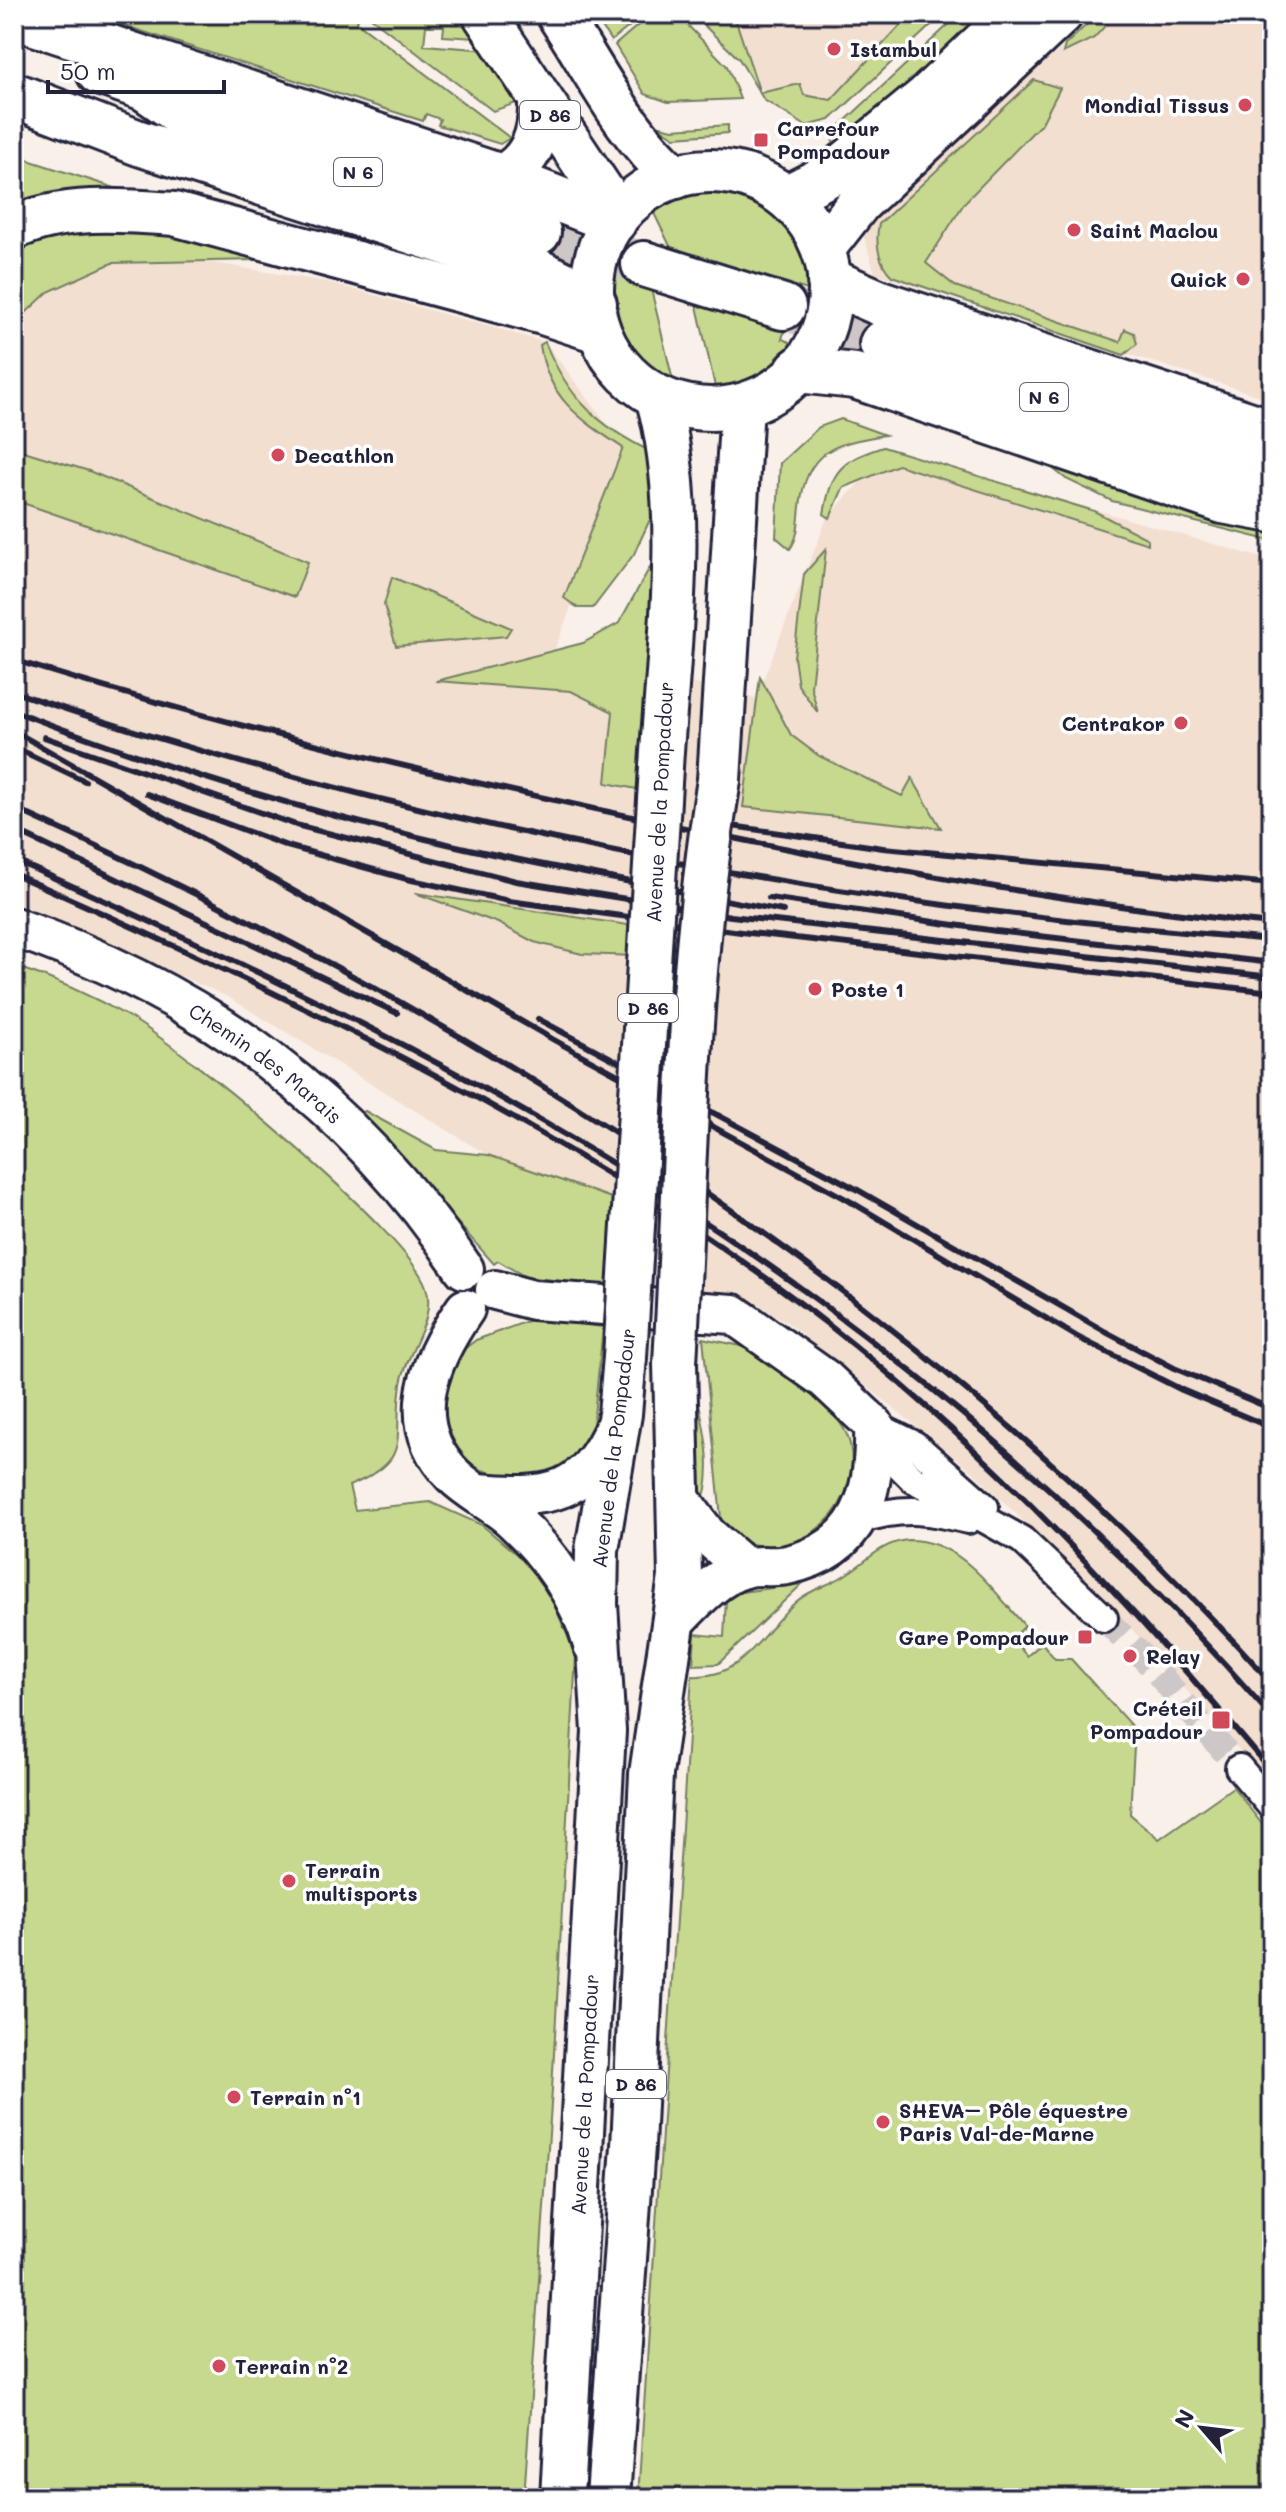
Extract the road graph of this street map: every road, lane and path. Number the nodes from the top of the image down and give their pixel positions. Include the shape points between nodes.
1 (484, 14) edge
2 (558, 14) edge
3 (1013, 14) edge
4 (1061, 14) edge
5 (14, 16) edge
6 (14, 42) edge
7 (14, 72) edge
8 (14, 95) edge
9 (540, 101) junction
10 (178, 111) junction
11 (501, 177) junction
12 (676, 177) junction
13 (788, 196) junction
14 (616, 218) junction
15 (14, 228) edge
16 (538, 232) tunnel mouth
17 (828, 263) junction
18 (644, 264) tunnel mouth
19 (783, 307) tunnel mouth
20 (596, 318) junction
21 (882, 344) tunnel mouth
22 (798, 370) junction
23 (658, 400) junction
24 (742, 406) junction
25 (1272, 432) edge
26 (1263, 471) edge
27 (1272, 510) edge
28 (14, 927) edge
29 (475, 1289) junction
30 (620, 1414) junction
31 (874, 1425) junction
32 (477, 1493) junction
33 (679, 1497) junction
34 (858, 1520) junction
35 (1003, 1528) junction
36 (745, 1568) junction
37 (1104, 1618) tunnel mouth
38 (673, 1624) junction
39 (600, 1671) junction
40 (1239, 1768) tunnel mouth
41 (1272, 1807) edge
42 (562, 2498) edge
43 (608, 2498) edge

1 - 9 main road, D 86
2 - 12 main road, D 86 via 632,133
3 - 13 main road via 847,163
4 - 17 main road via 859,203
5 - 11 highway
6 - 10 highway, N 6 via 145,88
7 - 10 highway, N 6 via 137,109
8 - 20 highway via 139,143 541,273 577,291
9 - 11 main road via 541,130 516,170
9 - 14 main road, D 86
10 - 16 highway, N 6
11 - 14 highway
12 - 13 main road via 711,171 730,174
12 - 14 main road via 642,193
13 - 17 main road via 810,217
14 - 20 main road via 597,258
15 - 20 main road via 71,213 119,209 174,214 543,313
17 - 22 main road via 827,312
17 - 25 highway via 880,303
18 - 19 highway
20 - 23 main road via 623,372
21 - 26 highway, N 6
22 - 24 main road via 771,395
22 - 27 highway via 855,376 1223,501
23 - 24 main road via 681,408
23 - 30 main road, Avenue de la Pompadour / D 86, bridge via 676,504 635,1249
24 - 33 main road, D 86, bridge via 719,780 707,850 690,1048 675,1363
28 - 29 street, Chemin des Marais via 183,1001 285,1071 358,1135 412,1195
29 - 31 street via 533,1300 733,1314 825,1379
29 - 32 street via 433,1362 424,1405 426,1426 441,1462
30 - 32 street via 602,1456 562,1491 526,1498
30 - 39 main road, Avenue de la Pompadour / D 86 via 597,1550
31 - 34 street via 873,1479
31 - 35 street via 915,1445 971,1492
32 - 39 street via 538,1545 571,1591 586,1620
33 - 36 street via 707,1535
33 - 38 main road, D 86 via 680,1577
34 - 35 street via 924,1509
34 - 36 street via 822,1553 789,1565
35 - 37 street
36 - 38 street via 707,1589
38 - 43 main road, D 86 via 651,1774 633,2146
39 - 42 main road, Avenue de la Pompadour / D 86 via 604,1731
40 - 41 street

